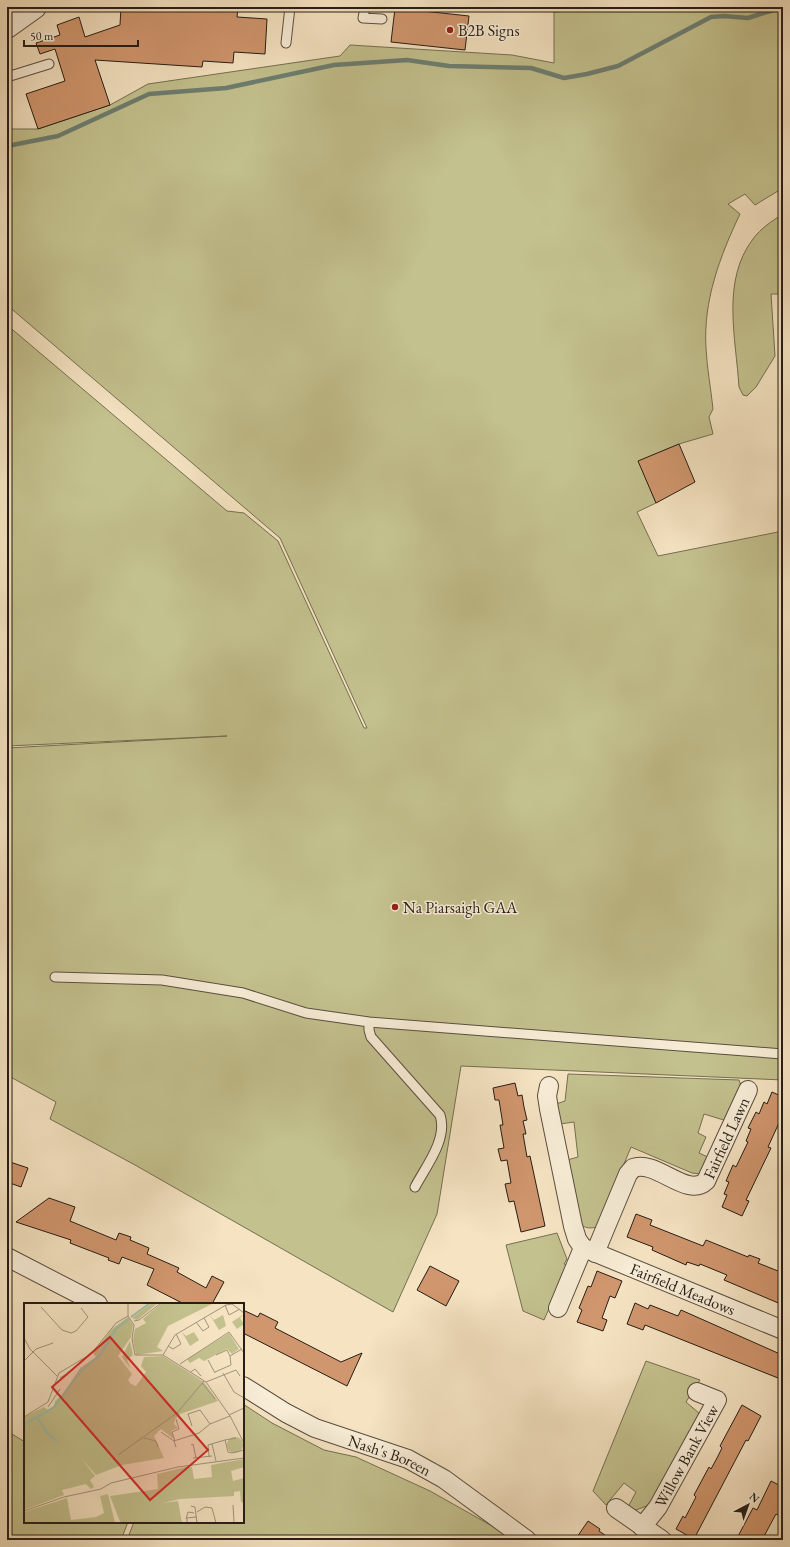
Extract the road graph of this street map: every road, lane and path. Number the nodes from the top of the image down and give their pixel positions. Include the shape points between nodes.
1 (35, 7) edge
2 (290, 7) edge
3 (365, 7) edge
4 (382, 19) dead end
5 (7, 27) edge
6 (286, 44) dead end
7 (49, 64) dead end
8 (7, 78) edge
9 (55, 976) dead end
10 (370, 1022) junction
11 (783, 1054) edge
12 (549, 1086) dead end
13 (748, 1090) dead end
14 (415, 1186) dead end
15 (589, 1251) junction
16 (7, 1257) edge
17 (96, 1303) edge
18 (558, 1308) dead end
19 (783, 1330) edge
20 (244, 1387) edge
21 (697, 1392) dead end
22 (616, 1508) dead end
23 (642, 1527) junction
24 (527, 1540) edge
25 (662, 1540) edge

1 - 5 street
2 - 6 lane
3 - 4 lane via 363,18
7 - 8 lane
9 - 10 lane via 162,980 243,993 306,1013
10 - 11 lane
10 - 14 lane via 371,1037 440,1115 443,1123 441,1136
12 - 15 street via 549,1109 573,1226 577,1239
13 - 15 street, Fairfield Lawn via 719,1134 706,1181 702,1185 691,1186 645,1166 633,1168
15 - 18 street, Fairfield Lawn
15 - 19 street, Fairfield Meadows
16 - 17 street
20 - 24 street, Nash's Boreen via 315,1428 408,1459 444,1479
21 - 23 street, Willow Bank View via 717,1400 658,1507
22 - 23 street
23 - 25 street

